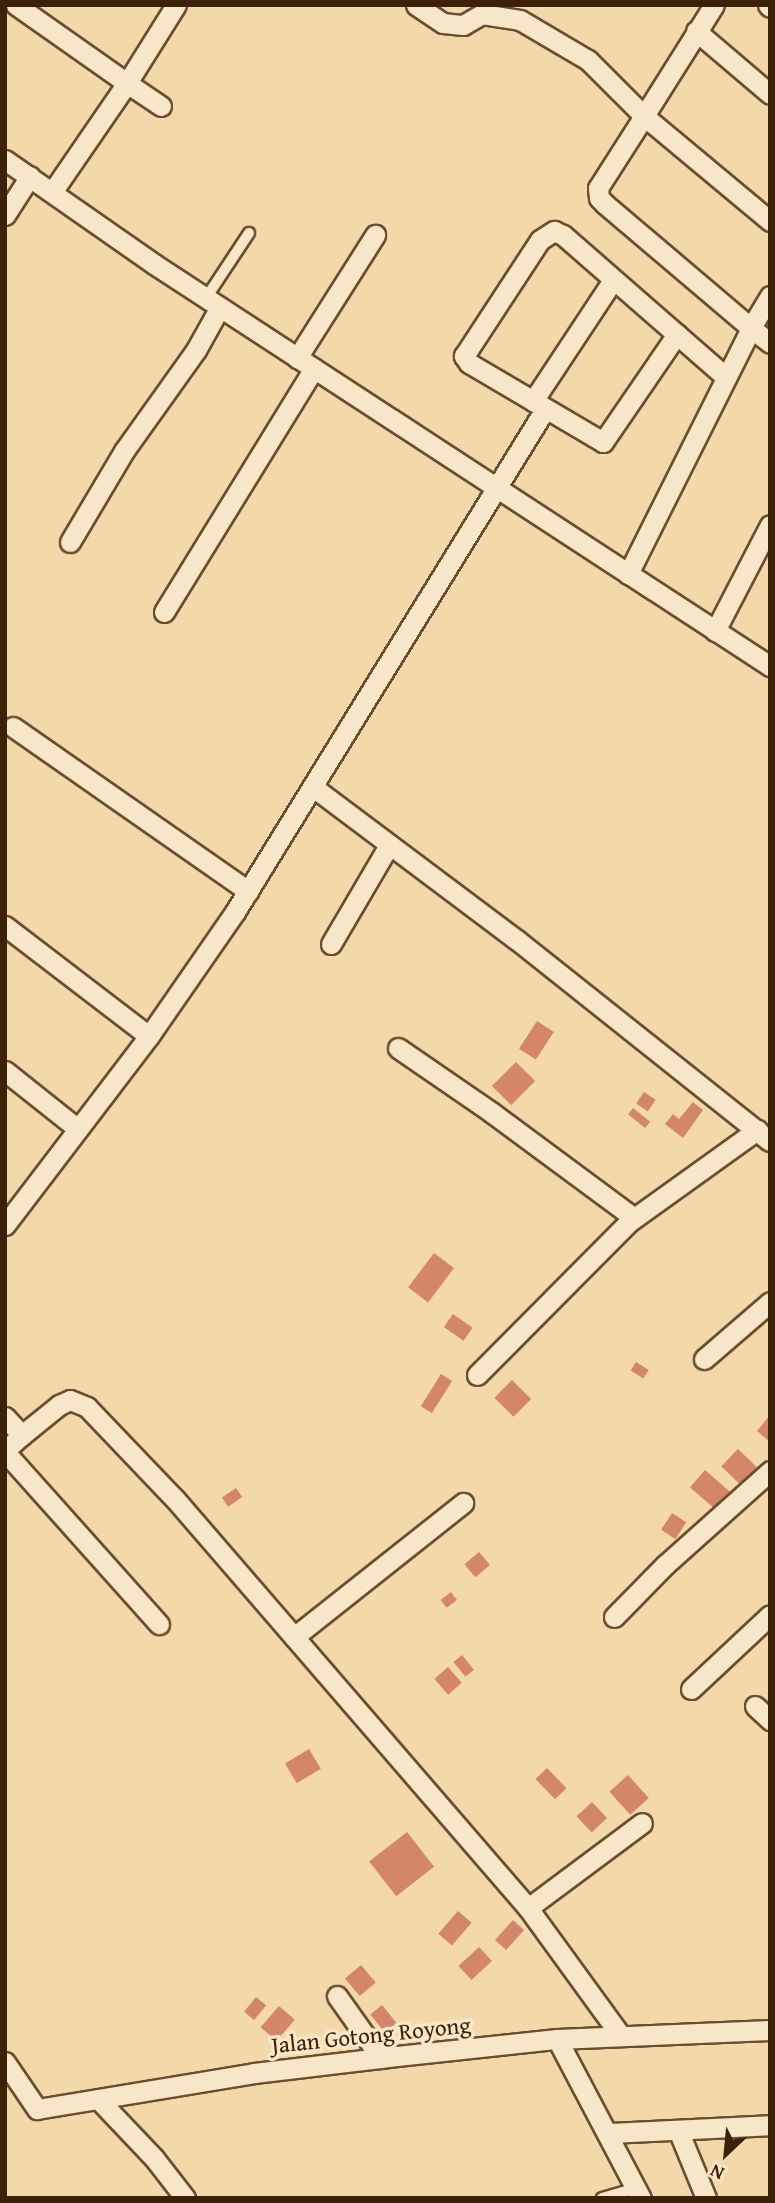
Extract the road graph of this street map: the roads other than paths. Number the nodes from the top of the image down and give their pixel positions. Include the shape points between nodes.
1 (16, 5) edge
2 (176, 5) edge
3 (416, 5) edge
4 (711, 6) edge
5 (485, 9) edge
6 (696, 31) junction
7 (127, 83) junction
8 (770, 94) edge
9 (161, 106) dead end
10 (645, 116) junction
11 (5, 160) edge
12 (30, 176) junction
13 (52, 192) junction
14 (5, 215) edge
15 (770, 221) edge
16 (249, 233) dead end
17 (375, 235) dead end
18 (613, 280) junction
19 (770, 296) edge
20 (213, 302) junction
21 (751, 328) junction
22 (677, 334) junction
23 (770, 344) edge
24 (297, 358) junction
25 (314, 368) junction
26 (726, 377) junction
27 (539, 405) junction
28 (495, 487) junction
29 (770, 525) edge
30 (70, 542) dead end
31 (628, 574) junction
32 (164, 612) dead end
33 (715, 631) junction
34 (770, 667) edge
35 (13, 727) dead end
36 (313, 788) junction
37 (389, 845) junction
38 (248, 891) junction
39 (5, 926) edge
40 (331, 944) dead end
41 (149, 1036) junction
42 (398, 1048) dead end
43 (5, 1071) edge
44 (78, 1129) junction
45 (763, 1135) edge
46 (634, 1218) junction
47 (5, 1225) edge
48 (770, 1302) edge
49 (704, 1359) dead end
50 (477, 1375) dead end
51 (5, 1418) edge
52 (22, 1435) junction
53 (5, 1451) edge
54 (770, 1471) edge
55 (463, 1503) dead end
56 (770, 1615) edge
57 (614, 1617) dead end
58 (159, 1625) dead end
59 (294, 1637) junction
60 (691, 1689) dead end
61 (642, 1823) dead end
62 (528, 1908) junction
63 (337, 1996) dead end
64 (770, 2030) edge
65 (621, 2036) junction
66 (557, 2039) junction
67 (381, 2058) junction
68 (5, 2062) edge
69 (98, 2099) junction
70 (769, 2128) edge
71 (678, 2130) junction
72 (609, 2133) junction
73 (639, 2193) edge
74 (185, 2198) edge
75 (602, 2198) edge
76 (706, 2198) edge

1 - 7 street
2 - 7 street
3 - 5 street via 443,23 463,25
4 - 6 street
5 - 10 street via 520,20 579,54
6 - 8 street
6 - 10 street
7 - 9 street
7 - 13 street
10 - 15 street
10 - 21 street via 601,182 599,198
11 - 12 street
12 - 13 street
12 - 14 street
13 - 20 street
16 - 20 lane
17 - 24 street
18 - 22 street
18 - 27 street
18 - 27 street via 563,235 550,231 471,341 465,359
19 - 21 street
20 - 24 street
20 - 30 street via 196,350 124,452
21 - 23 street
21 - 26 street
22 - 26 street
22 - 27 street via 603,442
24 - 25 street
25 - 28 street
25 - 32 street
26 - 31 street
27 - 28 street
28 - 31 street
28 - 36 street
29 - 33 street
31 - 33 street
33 - 34 street
35 - 38 street
36 - 37 street
36 - 38 street
37 - 40 street
37 - 45 street
38 - 41 street
39 - 41 street
41 - 44 street
42 - 46 street
43 - 44 street
44 - 47 street
45 - 46 street
46 - 50 street
48 - 49 street
51 - 52 street
52 - 53 street
52 - 59 street via 70,1400 87,1407 175,1499
53 - 58 street
54 - 57 street
55 - 59 street
56 - 60 street
59 - 62 street
61 - 62 street
62 - 65 street
63 - 67 street
64 - 65 street, Jalan Gotong Royong
65 - 66 street, Jalan Gotong Royong
66 - 67 street, Jalan Gotong Royong
66 - 72 street
67 - 69 street, Jalan Gotong Royong
68 - 69 street, Jalan Gotong Royong via 37,2109
69 - 74 street
70 - 71 street
71 - 72 street
71 - 76 street
72 - 73 street
73 - 75 lane

